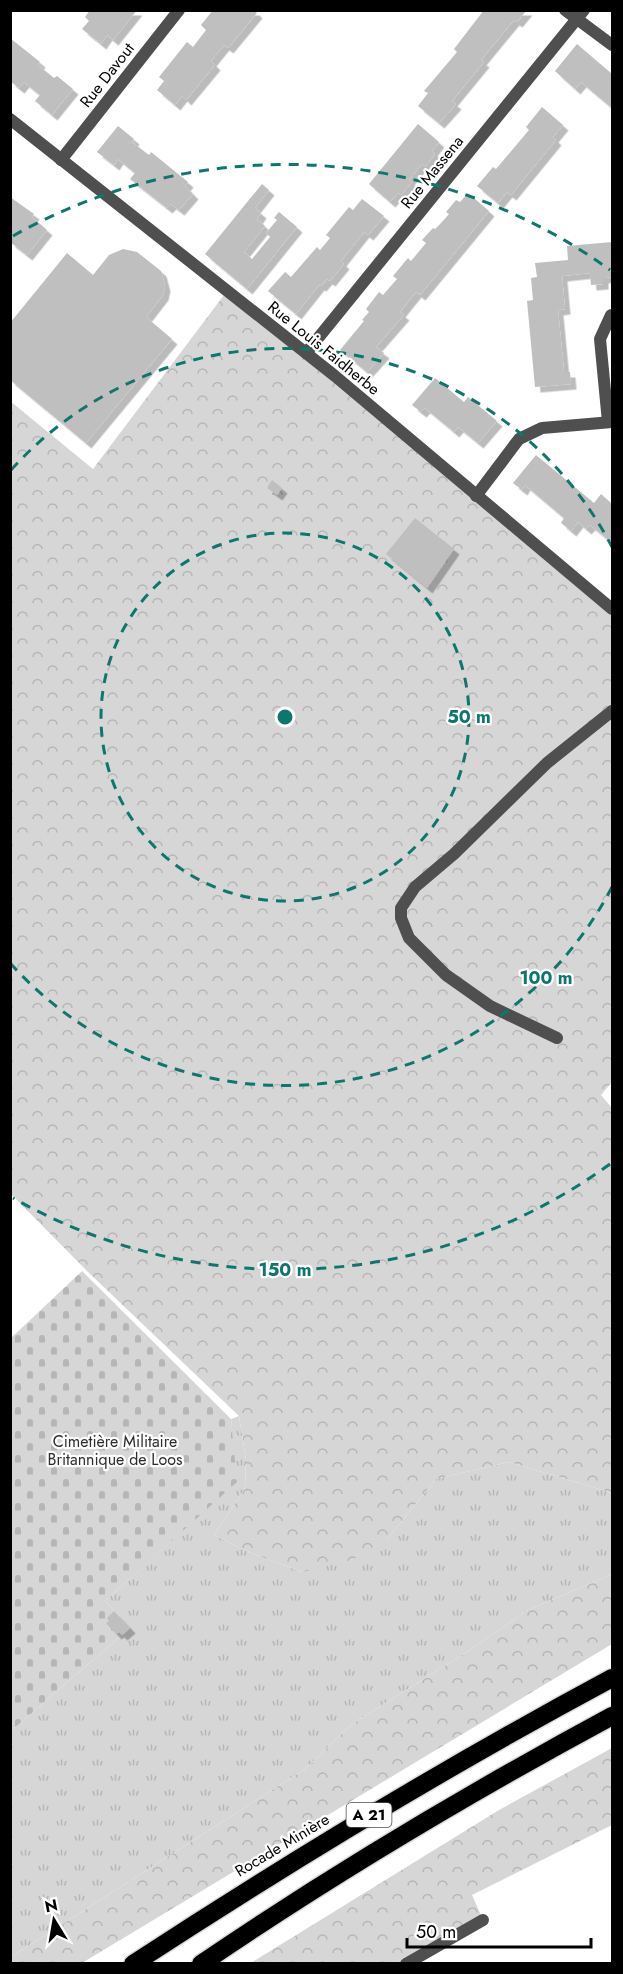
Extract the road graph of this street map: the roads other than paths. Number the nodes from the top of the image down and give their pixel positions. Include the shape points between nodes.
1 (179, 10) edge
2 (565, 10) edge
3 (580, 15) edge
4 (612, 45) edge
5 (10, 119) edge
6 (61, 160) junction
7 (611, 315) edge
8 (306, 353) junction
9 (610, 422) edge
10 (476, 496) junction
11 (612, 609) edge
12 (612, 711) edge
13 (557, 1038) dead end
14 (612, 1678) edge
15 (612, 1716) edge
16 (483, 1920) dead end
17 (133, 1964) edge
18 (201, 1964) edge
19 (406, 1964) edge

1 - 6 street, Rue Davout
2 - 3 street
3 - 4 street
3 - 8 street, Rue Massena
5 - 6 street, Rue Louis Faidherbe
6 - 8 street, Rue Louis Faidherbe
7 - 9 street via 600,339
8 - 10 street, Rue Louis Faidherbe
9 - 10 street via 542,428 519,439
10 - 11 street, Rue Louis Faidherbe
12 - 13 street via 547,763 415,887 401,908 410,938 446,975 490,1006
14 - 17 highway, Rocade Minière / A 21 via 410,1791 234,1897
15 - 18 highway, A 21 via 391,1841
16 - 19 street

